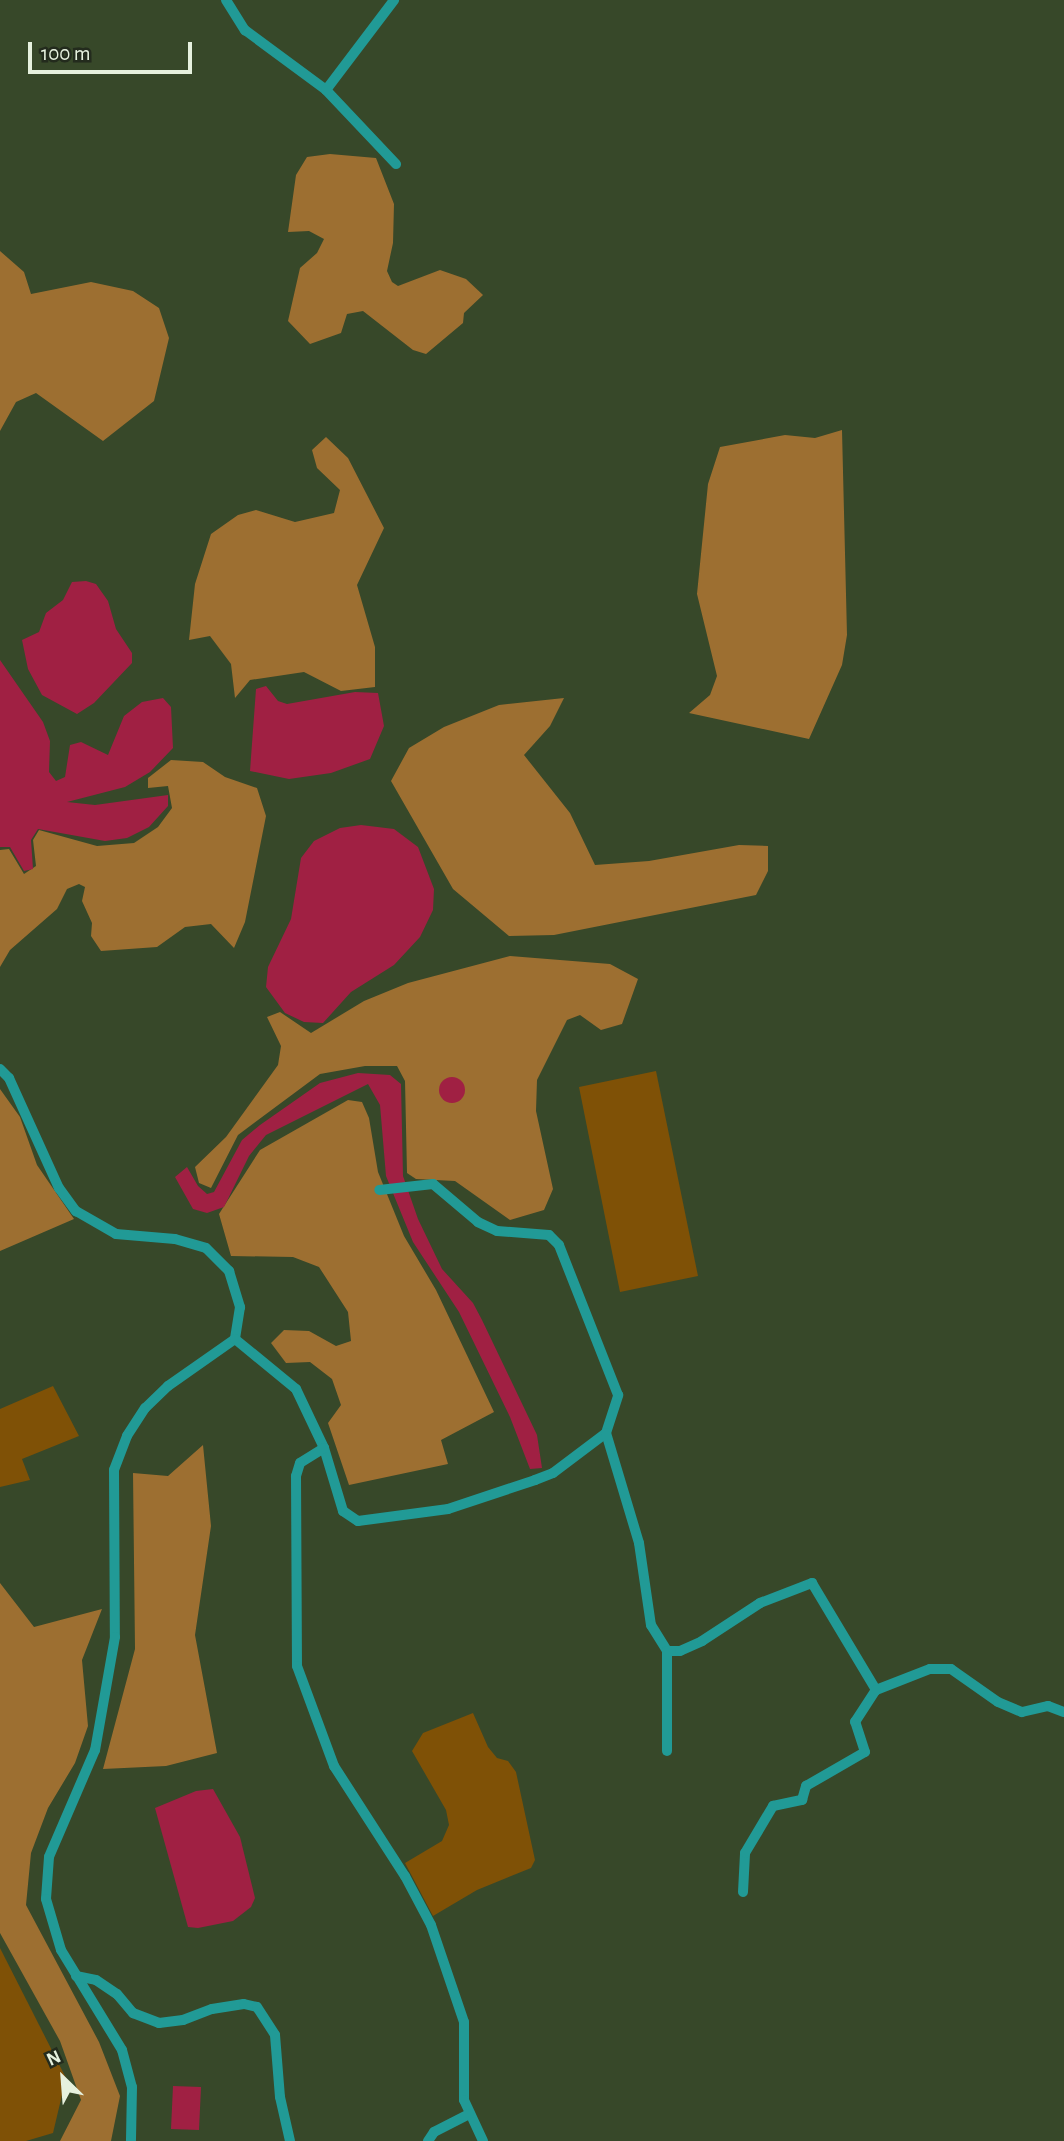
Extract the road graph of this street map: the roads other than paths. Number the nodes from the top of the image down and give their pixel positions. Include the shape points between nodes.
1 (226, 0) edge
2 (394, 0) edge
3 (326, 90) junction
4 (396, 164) dead end
5 (0, 1069) edge
6 (379, 1190) dead end
7 (235, 1339) junction
8 (606, 1433) junction
9 (324, 1448) junction
10 (667, 1651) junction
11 (876, 1690) junction
12 (1064, 1712) edge
13 (667, 1751) dead end
14 (743, 1892) dead end
15 (76, 1976) junction
16 (469, 2115) junction
17 (131, 2141) edge
18 (290, 2141) edge
19 (428, 2141) edge
20 (483, 2141) edge

1 - 3 street via 245,30
2 - 3 street
3 - 4 street
5 - 7 street via 9,1078 59,1188 76,1211 116,1234 175,1239 206,1248 229,1272 240,1307
6 - 8 street via 433,1185 478,1222 497,1231 549,1235 559,1245 618,1395
7 - 9 street via 296,1389
7 - 15 street via 145,1408 127,1436 114,1470 115,1637 95,1750 49,1857 46,1899 61,1950
8 - 9 street via 535,1480 448,1509 358,1521 343,1511
8 - 10 street via 639,1543 651,1625
9 - 16 street via 300,1463 296,1476 297,1666 334,1766 431,1925 464,2022 463,2086
10 - 11 street via 702,1642 760,1602 812,1583
10 - 13 street
11 - 12 street via 930,1669 951,1669 998,1702 1022,1712 1048,1706
11 - 14 street via 855,1722 865,1752 806,1786 802,1800 774,1806 745,1853
15 - 17 street via 122,2050 132,2087
15 - 18 street via 96,1980 117,1994 133,2013 159,2023 212,2009 244,2004 257,2007 275,2035 280,2098
16 - 19 street via 434,2132
16 - 20 street

